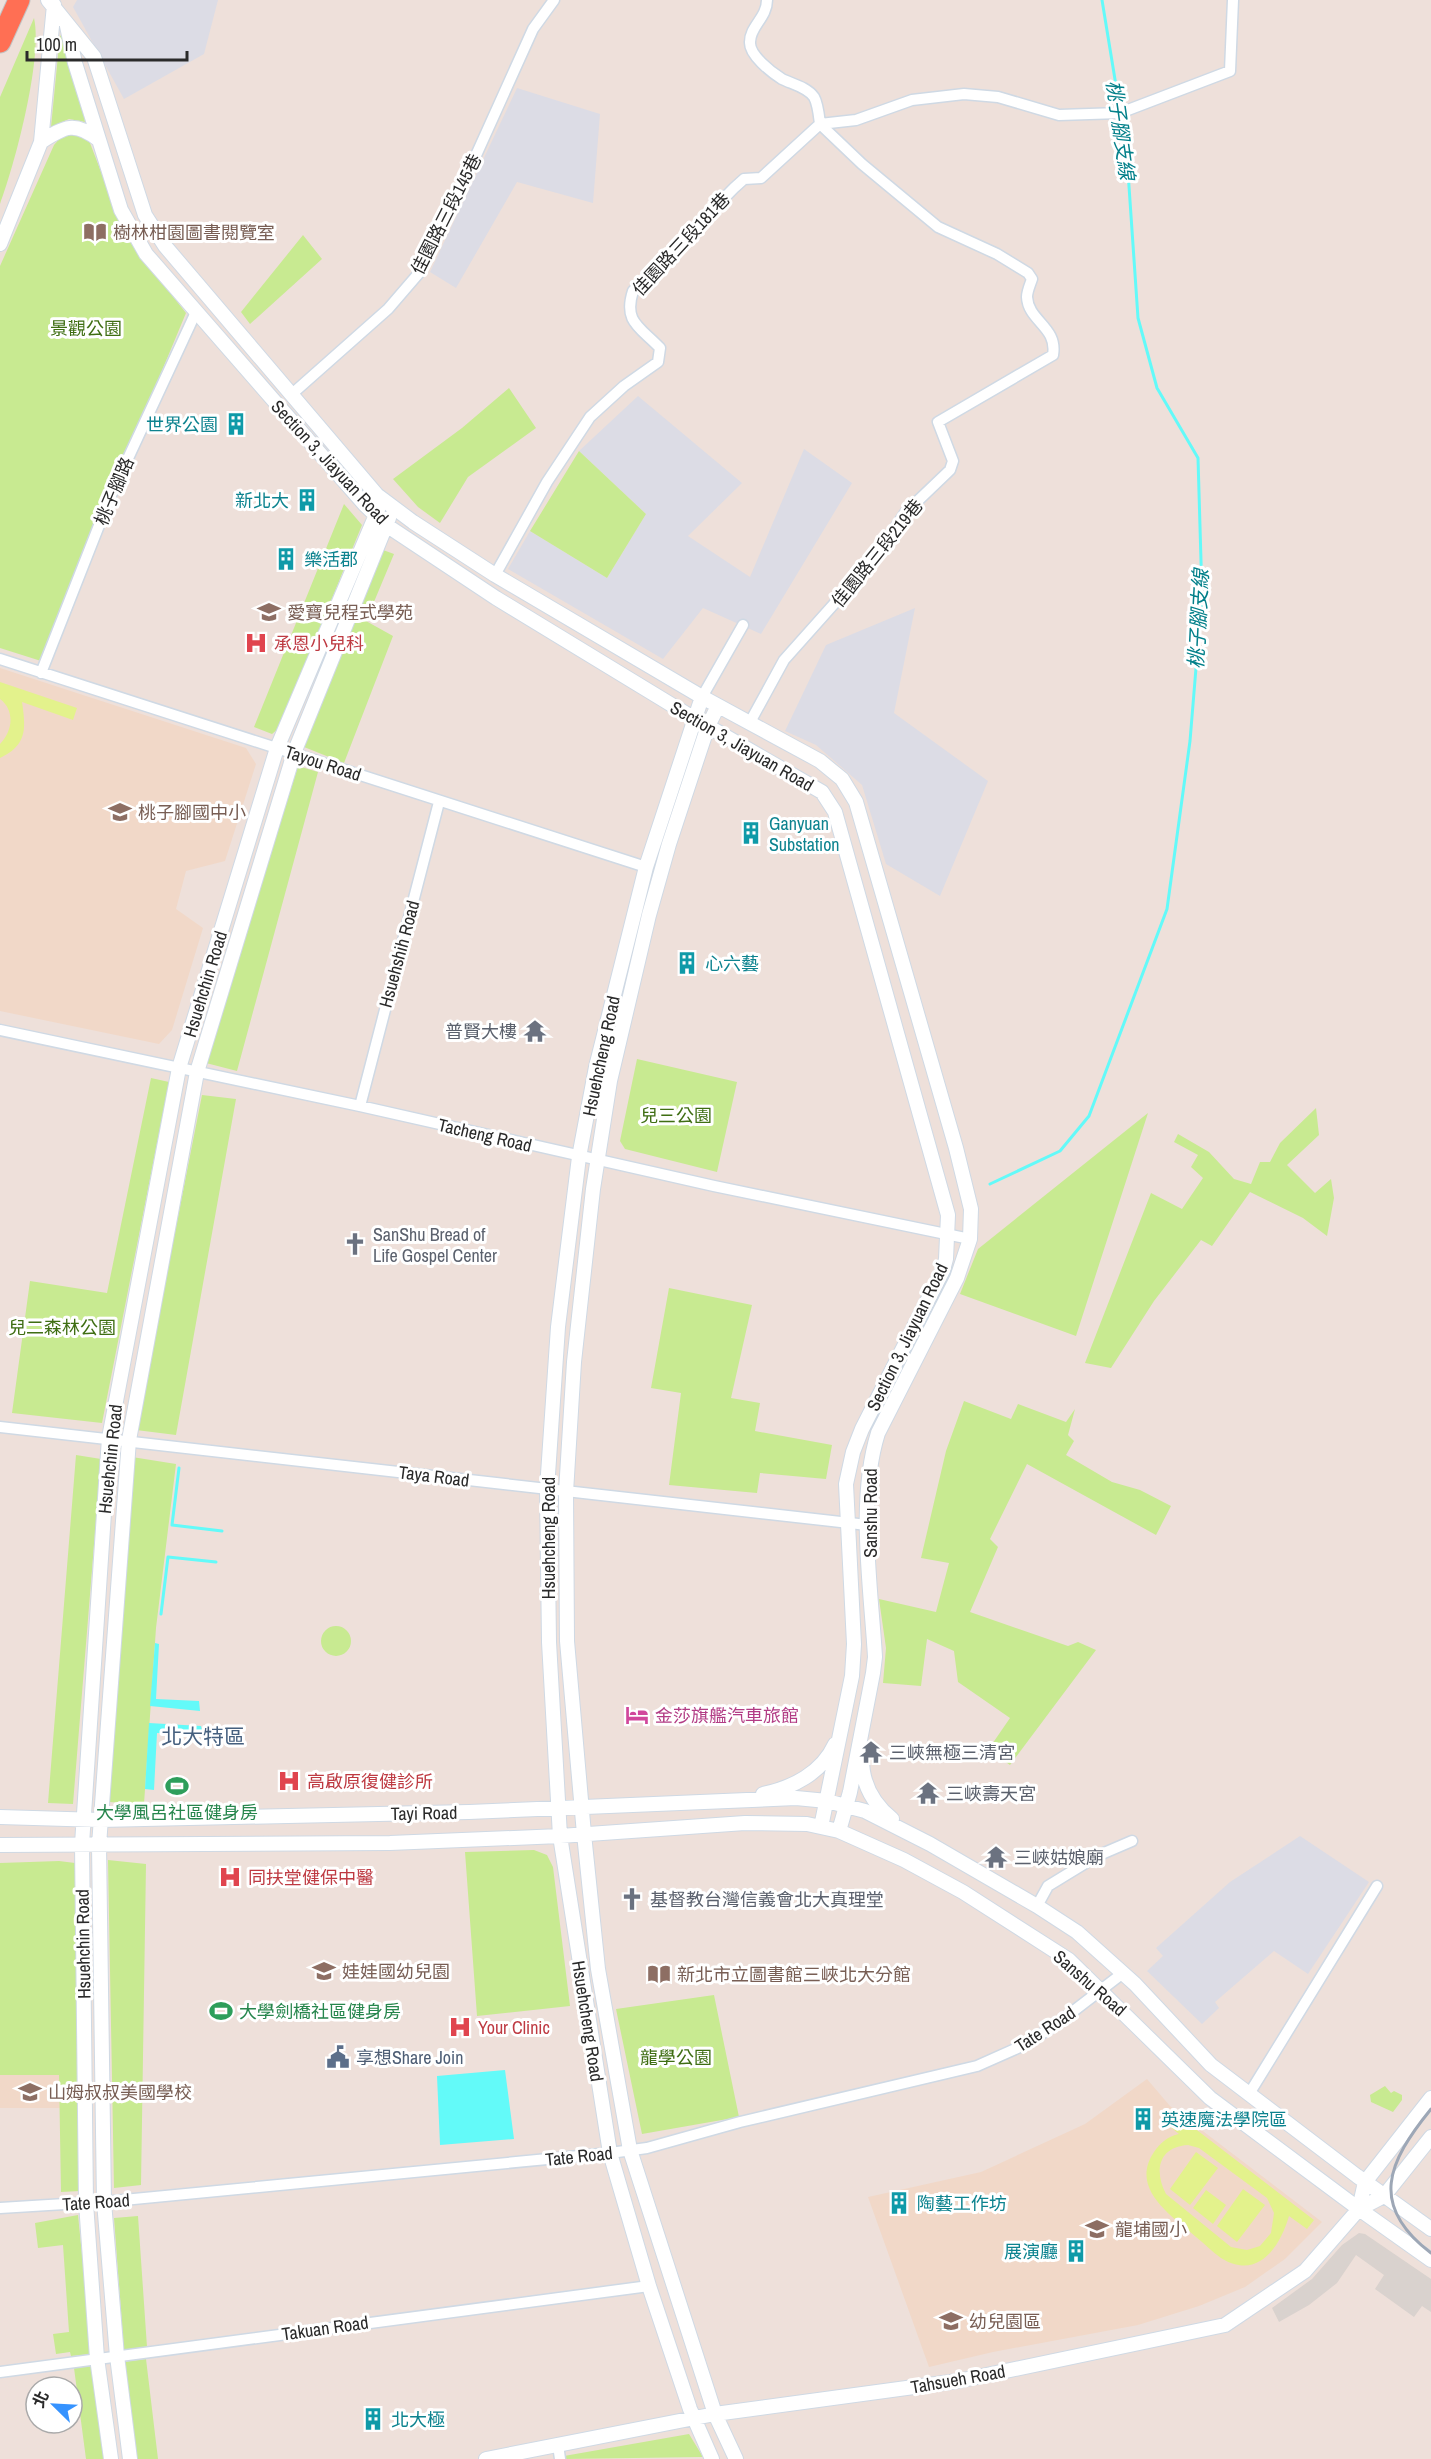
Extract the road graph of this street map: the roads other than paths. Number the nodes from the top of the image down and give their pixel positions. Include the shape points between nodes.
1 (19, 0) edge
2 (554, 0) edge
3 (767, 0) edge
4 (1233, 0) edge
5 (53, 2) edge
6 (66, 21) junction
7 (0, 42) edge
8 (820, 124) junction
9 (99, 140) junction
10 (41, 142) junction
11 (0, 244) edge
12 (196, 312) junction
13 (292, 394) junction
14 (389, 504) junction
15 (375, 515) junction
16 (386, 525) junction
17 (495, 576) junction
18 (743, 625) dead end
19 (0, 659) edge
20 (41, 673) junction
21 (702, 697) junction
22 (718, 706) junction
23 (694, 719) junction
24 (749, 724) junction
25 (708, 726) junction
26 (277, 748) junction
27 (294, 753) junction
28 (439, 802) junction
29 (646, 867) junction
30 (0, 1030) edge
31 (179, 1068) junction
32 (196, 1072) junction
33 (360, 1106) junction
34 (579, 1157) junction
35 (597, 1161) junction
36 (948, 1235) junction
37 (970, 1239) junction
38 (0, 1427) edge
39 (109, 1438) junction
40 (129, 1440) junction
41 (547, 1490) junction
42 (566, 1492) junction
43 (846, 1524) junction
44 (867, 1525) junction
45 (864, 1717) junction
46 (842, 1728) junction
47 (741, 1799) junction
48 (827, 1801) junction
49 (846, 1806) junction
50 (582, 1807) junction
51 (558, 1808) junction
52 (0, 1818) edge
53 (83, 1819) junction
54 (100, 1820) junction
55 (821, 1827) junction
56 (839, 1831) junction
57 (584, 1834) junction
58 (560, 1836) junction
59 (1132, 1841) dead end
60 (82, 1844) junction
61 (930, 1844) junction
62 (0, 1845) edge
63 (99, 1845) junction
64 (1377, 1886) dead end
65 (1037, 1906) junction
66 (1123, 1973) junction
67 (1102, 1990) junction
68 (1161, 2011) junction
69 (1141, 2029) junction
70 (1249, 2094) junction
71 (1431, 2098) edge
72 (1431, 2137) edge
73 (630, 2150) junction
74 (610, 2153) junction
75 (1365, 2182) junction
76 (1384, 2196) junction
77 (104, 2202) junction
78 (86, 2203) junction
79 (0, 2208) edge
80 (1359, 2210) junction
81 (1431, 2229) edge
82 (1431, 2260) edge
83 (650, 2286) junction
84 (117, 2356) junction
85 (98, 2358) junction
86 (0, 2372) edge
87 (715, 2414) junction
88 (693, 2418) junction
89 (559, 2452) edge
90 (111, 2459) edge
91 (130, 2459) edge
92 (486, 2459) edge
93 (711, 2459) edge
94 (736, 2459) edge

1 - 7 highway
2 - 13 street, 佳園路三段145巷 via 533,29 419,273 388,309
3 - 8 street via 767,10 749,41 753,53 780,78 809,92 815,99
4 - 8 street via 1230,71 1120,113 1059,115 998,97 964,94 912,100 856,120
5 - 6 street, Section 3, Jiayuan Road
5 - 10 street
6 - 9 street, Section 3, Jiayuan Road
6 - 13 street, Section 3, Jiayuan Road via 94,57 145,215 165,246
8 - 17 street, 佳園路三段181巷 via 761,178 744,179 633,291 629,313 660,348 658,362 590,417
8 - 24 street, 佳園路三段219巷 via 938,227 1028,273 1032,279 1028,306 1054,338 1055,346 1053,355 938,422 953,461 950,470 905,513 875,558 784,660
9 - 10 street via 76,127 61,129
9 - 12 street, Section 3, Jiayuan Road via 121,210 146,254
10 - 11 street
12 - 15 street, Section 3, Jiayuan Road
12 - 20 street, 桃子腳路 via 111,495
13 - 14 street, Section 3, Jiayuan Road
14 - 15 street, Hsuehchin Road
14 - 16 street, Hsuehchin Road
14 - 17 street, Section 3, Jiayuan Road
15 - 16 street, Section 3, Jiayuan Road
15 - 26 street, Hsuehchin Road
16 - 23 street, Section 3, Jiayuan Road via 496,598
16 - 27 street, Hsuehchin Road
17 - 21 street, Section 3, Jiayuan Road
18 - 21 street, Hsuehcheng Road
19 - 20 street, Tayou Road
20 - 26 street, Tayou Road
21 - 22 street, Section 3, Jiayuan Road
21 - 23 street, Hsuehcheng Road
22 - 24 street, Section 3, Jiayuan Road
22 - 25 street, Hsuehcheng Road
23 - 25 street, Section 3, Jiayuan Road
23 - 29 street, Hsuehcheng Road
24 - 37 street, Section 3, Jiayuan Road via 820,761 842,779 856,802 956,1148 971,1209
25 - 35 street, Hsuehcheng Road via 649,915 610,1082
25 - 36 street, Section 3, Jiayuan Road via 822,792 835,812 948,1215
26 - 27 street, Tayou Road
26 - 31 street, Hsuehchin Road
27 - 28 street, Tayou Road
27 - 32 street, Hsuehchin Road
28 - 29 street, Tayou Road
28 - 33 street, Hsuehshih Road
29 - 34 street, Hsuehcheng Road via 596,1067
30 - 31 street, Tacheng Road
31 - 32 street, Tacheng Road
31 - 39 street, Hsuehchin Road
32 - 33 street, Tacheng Road
32 - 40 street, Hsuehchin Road
33 - 34 street, Tacheng Road
34 - 35 street, Tacheng Road
34 - 41 street, Hsuehcheng Road via 558,1327
35 - 36 street, Tacheng Road
35 - 42 street, Hsuehcheng Road via 574,1362
36 - 37 street, Tacheng Road
36 - 43 street, Section 3, Jiayuan Road via 944,1270 853,1452 846,1484
37 - 44 street, Sanshu Road via 957,1278 878,1433 870,1457
38 - 39 street, Taya Road
39 - 40 street, Taya Road
39 - 53 street, Hsuehchin Road
40 - 41 street, Taya Road
40 - 54 street, Hsuehchin Road
41 - 42 street, Taya Road
41 - 51 street, Hsuehcheng Road via 549,1642
42 - 43 street, Taya Road
42 - 50 street, Hsuehcheng Road via 567,1641
43 - 44 street, Taya Road
43 - 46 street, Section 3, Jiayuan Road via 854,1644
44 - 45 street, Sanshu Road via 874,1657
45 - 49 street, Sanshu Road
45 - 61 street via 861,1770 867,1789 883,1811
46 - 47 street via 832,1751 814,1772 773,1792
46 - 48 street, Section 3, Jiayuan Road
47 - 48 street, Tayi Road
47 - 50 street, Tayi Road
48 - 49 street, Tayi Road
48 - 55 street, Section 3, Jiayuan Road
49 - 56 street, Sanshu Road
49 - 61 street, Sanshu Road via 865,1810
50 - 51 street, Tayi Road
50 - 57 street, Hsuehcheng Road
51 - 54 street, Tayi Road
51 - 58 street, Hsuehcheng Road
52 - 53 street, Tayi Road
53 - 54 street, Tayi Road
53 - 60 street, Hsuehchin Road
54 - 63 street, Hsuehchin Road
55 - 56 street, Tayi Road
55 - 57 street, Tayi Road via 745,1823
56 - 67 street, Sanshu Road via 963,1892 1069,1960
57 - 58 street, Tayi Road
57 - 73 street, Hsuehcheng Road via 598,1969
58 - 63 street, Tayi Road via 360,1844
58 - 74 street, Hsuehcheng Road
59 - 65 street via 1097,1856 1048,1886
60 - 62 street, Tayi Road
60 - 63 street, Tayi Road
60 - 78 street, Hsuehchin Road
61 - 65 street, Sanshu Road
63 - 77 street, Hsuehchin Road
64 - 70 street
65 - 66 street, Sanshu Road via 1077,1932
66 - 67 street, Tate Road
66 - 68 street, Sanshu Road
67 - 69 street, Sanshu Road
67 - 73 street, Tate Road via 1022,2046 977,2066
68 - 69 street, Sanshu Road
68 - 70 street, Sanshu Road via 1211,2065
69 - 80 street, Sanshu Road via 1210,2098
70 - 75 street, Sanshu Road
71 - 75 street
72 - 76 street
73 - 74 street, Tate Road
73 - 87 street, Hsuehcheng Road
74 - 77 street, Tate Road
74 - 83 street, Hsuehcheng Road
75 - 76 street, Sanshu Road
75 - 80 street, Tahsueh Road
76 - 80 street
76 - 81 street, Sanshu Road
77 - 78 street, Tate Road
77 - 84 street, Hsuehchin Road
78 - 79 street, Tate Road
78 - 85 street, Hsuehchin Road
80 - 82 street, Sanshu Road
80 - 87 street, Tahsueh Road via 1305,2271 1225,2325 958,2381
83 - 84 street, Takuan Road
83 - 88 street, Hsuehcheng Road
84 - 85 street, Takuan Road
84 - 91 street, Hsuehchin Road
85 - 86 street, Takuan Road
85 - 90 street, Hsuehchin Road
87 - 88 street, Tahsueh Road
87 - 94 street, Hsuehcheng Road
88 - 89 street, Tahsueh Road
88 - 93 street, Hsuehcheng Road
89 - 92 street, Tahsueh Road

